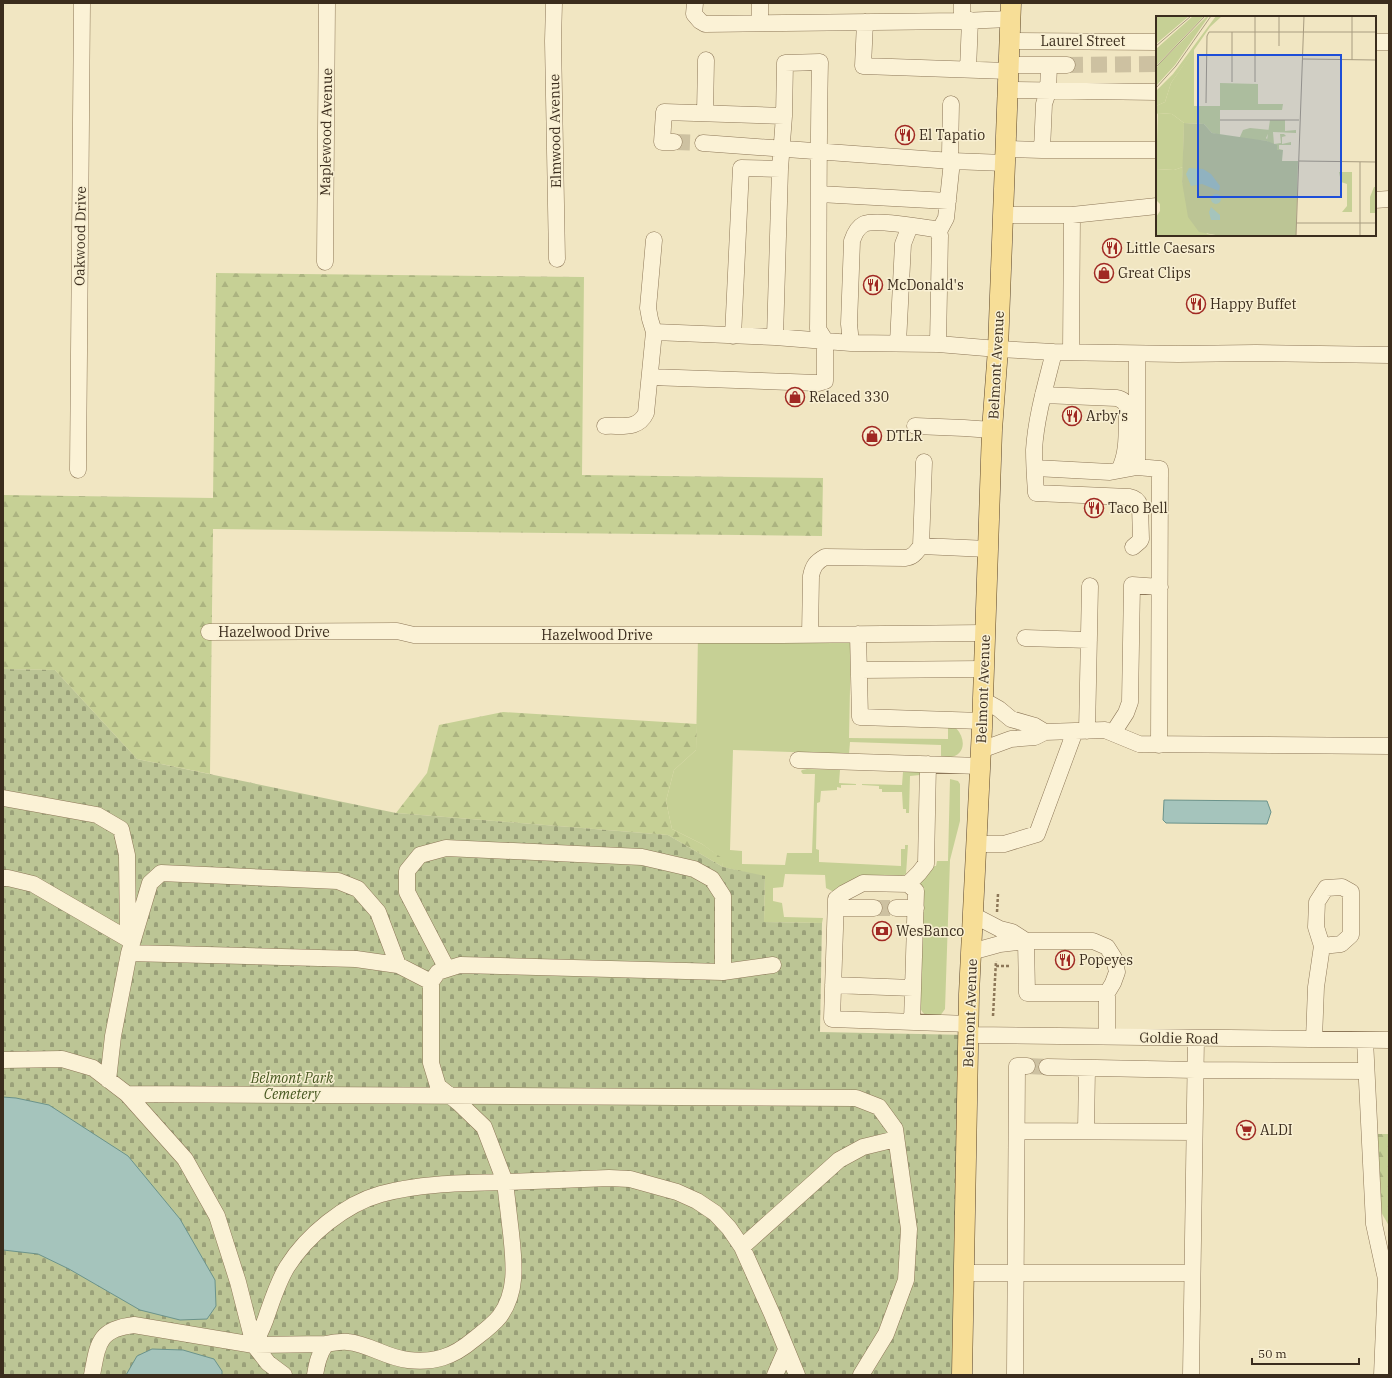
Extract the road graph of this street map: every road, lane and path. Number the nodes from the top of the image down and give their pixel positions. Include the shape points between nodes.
1 (82, 3) edge
2 (327, 3) edge
3 (554, 3) edge
4 (695, 3) edge
5 (760, 3) edge
6 (962, 3) edge
7 (1011, 11) edge
8 (966, 20) junction
9 (866, 22) junction
10 (760, 23) junction
11 (1010, 41) junction
12 (1156, 42) edge
13 (1376, 42) edge
14 (1389, 42) edge
15 (706, 60) dead end
16 (1048, 65) junction
17 (1066, 65) tunnel mouth
18 (968, 70) junction
19 (1008, 76) junction
20 (1048, 92) junction
21 (1156, 92) edge
22 (951, 104) dead end
23 (705, 113) junction
24 (784, 116) junction
25 (668, 142) dead end
26 (703, 143) tunnel mouth
27 (782, 148) junction
28 (1042, 150) junction
29 (1156, 150) edge
30 (818, 151) junction
31 (1005, 156) junction
32 (952, 161) junction
33 (780, 169) junction
34 (819, 194) junction
35 (1389, 199) edge
36 (1376, 200) edge
37 (948, 202) junction
38 (1156, 206) edge
39 (1002, 215) junction
40 (1072, 215) junction
41 (910, 226) junction
42 (938, 233) junction
43 (654, 240) dead end
44 (557, 259) dead end
45 (325, 262) dead end
46 (654, 332) junction
47 (733, 336) junction
48 (775, 337) junction
49 (825, 340) junction
50 (851, 343) junction
51 (898, 343) junction
52 (938, 344) junction
53 (998, 349) junction
54 (1054, 352) junction
55 (1071, 352) junction
56 (1137, 354) junction
57 (1389, 355) edge
58 (650, 377) junction
59 (1043, 395) junction
60 (605, 426) dead end
61 (915, 426) dead end
62 (992, 430) junction
63 (924, 462) dead end
64 (1035, 468) junction
65 (1137, 468) junction
66 (78, 470) dead end
67 (1119, 470) junction
68 (921, 546) junction
69 (1133, 547) dead end
70 (988, 548) junction
71 (1090, 586) dead end
72 (1160, 587) junction
73 (210, 632) dead end
74 (985, 633) junction
75 (858, 634) junction
76 (810, 635) junction
77 (1024, 638) dead end
78 (1089, 640) junction
79 (984, 669) junction
80 (860, 670) junction
81 (983, 700) junction
82 (982, 721) junction
83 (1081, 731) junction
84 (1045, 732) junction
85 (1113, 734) junction
86 (1159, 745) junction
87 (1389, 746) edge
88 (980, 758) junction
89 (798, 760) dead end
90 (928, 764) junction
91 (3, 798) edge
92 (976, 844) junction
93 (3, 878) edge
94 (908, 884) junction
95 (836, 908) junction
96 (874, 908) tunnel mouth
97 (896, 908) tunnel mouth
98 (916, 908) junction
99 (973, 915) junction
100 (1026, 941) junction
101 (129, 946) junction
102 (1322, 946) dead end
103 (971, 952) junction
104 (398, 965) junction
105 (773, 965) dead end
106 (995, 966) dead end
107 (1011, 966) dead end
108 (447, 969) junction
109 (723, 972) junction
110 (430, 982) junction
111 (833, 985) junction
112 (913, 988) junction
113 (1107, 993) junction
114 (912, 1022) junction
115 (969, 1030) junction
116 (1107, 1037) junction
117 (1196, 1038) junction
118 (1314, 1039) junction
119 (1365, 1040) junction
120 (1389, 1040) edge
121 (3, 1060) edge
122 (1022, 1066) dead end
123 (1047, 1067) tunnel mouth
124 (1087, 1068) junction
125 (1195, 1070) junction
126 (1366, 1071) junction
127 (108, 1080) junction
128 (127, 1094) junction
129 (450, 1096) junction
130 (1017, 1131) junction
131 (1086, 1131) junction
132 (1194, 1132) junction
133 (896, 1139) junction
134 (505, 1182) junction
135 (742, 1247) junction
136 (964, 1273) junction
137 (1016, 1273) junction
138 (1192, 1273) junction
139 (326, 1344) junction
140 (254, 1345) junction
141 (786, 1350) junction
142 (265, 1369) edge
143 (92, 1375) edge
144 (284, 1375) edge
145 (315, 1375) edge
146 (775, 1375) edge
147 (797, 1375) edge
148 (861, 1375) edge
149 (962, 1375) edge
150 (1016, 1375) edge
151 (1191, 1375) edge
152 (1382, 1375) edge

1 - 66 street, Oakwood Drive
2 - 45 street, Maplewood Avenue
3 - 44 street, Elmwood Avenue
4 - 10 street via 694,14 706,24
5 - 10 street
6 - 8 street
7 - 8 street
7 - 11 main road, Belmont Avenue
8 - 9 street
8 - 18 street
9 - 10 street
9 - 18 street via 863,66
11 - 12 street, Laurel Street
11 - 19 main road, Belmont Avenue
13 - 14 street
15 - 23 street
16 - 17 street
16 - 19 street
16 - 20 street
18 - 19 street
19 - 20 street
19 - 31 main road, Belmont Avenue
20 - 21 street
20 - 28 street via 1044,104
22 - 32 street
23 - 24 street
23 - 25 street via 664,112
24 - 27 street
24 - 30 street via 786,63 820,62
26 - 27 street
27 - 30 street
27 - 33 street
28 - 29 street
28 - 31 street
30 - 32 street
30 - 34 street
31 - 32 street
31 - 39 main road, Belmont Avenue
32 - 37 street
33 - 47 street via 741,168
33 - 48 street
34 - 37 street
34 - 49 street via 818,328
35 - 36 street
37 - 42 street via 946,218
38 - 40 street
39 - 40 street
39 - 53 main road, Belmont Avenue
40 - 55 street
41 - 42 street via 935,229
41 - 50 street via 878,222 864,224 856,231 852,241 849,324
41 - 51 street via 903,244
42 - 52 street
43 - 46 street via 648,308
46 - 47 street
46 - 58 street
47 - 48 street
48 - 49 street
49 - 50 street
49 - 58 street via 825,381 818,383
50 - 51 street
51 - 52 street
52 - 53 street
53 - 54 street
53 - 62 main road, Belmont Avenue
54 - 55 street
54 - 59 street
55 - 56 street
56 - 57 street
56 - 65 street
58 - 60 street via 643,420 637,425
59 - 64 street via 1036,429
59 - 67 street via 1116,398 1124,401 1127,408 1125,449
61 - 62 street
62 - 70 main road, Belmont Avenue
63 - 68 street
64 - 67 street via 1110,472
64 - 69 street via 1036,494 1129,497 1139,502 1141,539
65 - 67 street
65 - 72 street via 1160,469
68 - 70 street
68 - 76 street via 915,554 906,558 825,557 817,561 811,576
70 - 74 main road, Belmont Avenue
71 - 78 street
72 - 85 street via 1132,586 1130,702
72 - 86 street
73 - 76 street, Hazelwood Drive
74 - 75 street, Hazelwood Drive
74 - 79 main road, Belmont Avenue
75 - 76 street, Hazelwood Drive
75 - 80 street
77 - 78 street
78 - 83 street
79 - 80 street
79 - 81 main road, Belmont Avenue
80 - 82 street via 860,717
81 - 82 main road, Belmont Avenue
81 - 84 street via 1000,709 1011,719 1035,726
82 - 88 main road, Belmont Avenue
83 - 84 street
83 - 85 street via 1105,730
83 - 92 street via 1037,834 1004,844
84 - 88 street via 1035,737 1011,739
85 - 86 street via 1139,744
86 - 87 street
88 - 90 street
88 - 92 main road, Belmont Avenue
89 - 90 street
90 - 94 street via 926,864
91 - 101 street via 97,815 121,829 127,855
92 - 99 main road, Belmont Avenue
93 - 101 street via 33,884
94 - 95 street via 863,883 836,899
94 - 98 street via 916,891
95 - 96 street
95 - 111 street
97 - 98 street
98 - 112 street
99 - 100 street
99 - 103 main road, Belmont Avenue
100 - 103 street via 1000,944
100 - 113 street via 1027,993
100 - 113 street via 1093,941 1107,946 1114,958 1117,972
101 - 104 street via 356,959
101 - 104 street via 150,883 161,873 338,881 358,889 378,912
101 - 127 street
102 - 118 street via 1316,987
103 - 115 main road, Belmont Avenue
104 - 110 street
105 - 109 street
106 - 107 path
108 - 109 street via 460,965
108 - 109 street via 407,892 407,871 420,855 446,848 642,857 694,869 712,879 723,896
108 - 110 street via 438,972
110 - 129 street via 430,1063 438,1086
111 - 112 street
111 - 114 street, Goldie Road via 832,1018
112 - 114 street
113 - 116 street
114 - 115 street, Goldie Road
115 - 116 street, Goldie Road
115 - 136 main road, Belmont Avenue
116 - 117 street, Goldie Road
117 - 118 street, Goldie Road
117 - 125 street
118 - 119 street, Goldie Road
119 - 120 street, Goldie Road
119 - 126 street
121 - 127 street via 62,1059 93,1068
122 - 130 street
123 - 124 street
124 - 125 street
124 - 131 street
125 - 126 street
125 - 132 street
126 - 152 street via 1374,1224 1386,1279
127 - 128 street
128 - 129 street
128 - 140 street via 185,1159 217,1216
129 - 133 street via 856,1098 879,1107 895,1129
129 - 134 street via 484,1127
130 - 131 street
130 - 137 street
131 - 132 street
132 - 138 street
133 - 135 street via 863,1147 839,1160
133 - 148 street via 909,1229 906,1280 886,1334
134 - 135 street via 609,1178 652,1184 677,1192 715,1213
134 - 139 street via 514,1277 508,1302 500,1316 488,1328 450,1355 434,1360 406,1360 353,1342
134 - 140 street via 446,1184 398,1190 371,1197 337,1216 308,1241 287,1267
135 - 141 street
136 - 137 street
136 - 149 main road, Belmont Avenue
137 - 138 street
137 - 150 street
138 - 151 street
139 - 140 street
139 - 145 street via 317,1360
140 - 142 street
140 - 143 street via 134,1325 122,1326 108,1332 99,1342
141 - 146 street
141 - 147 street
142 - 144 street

